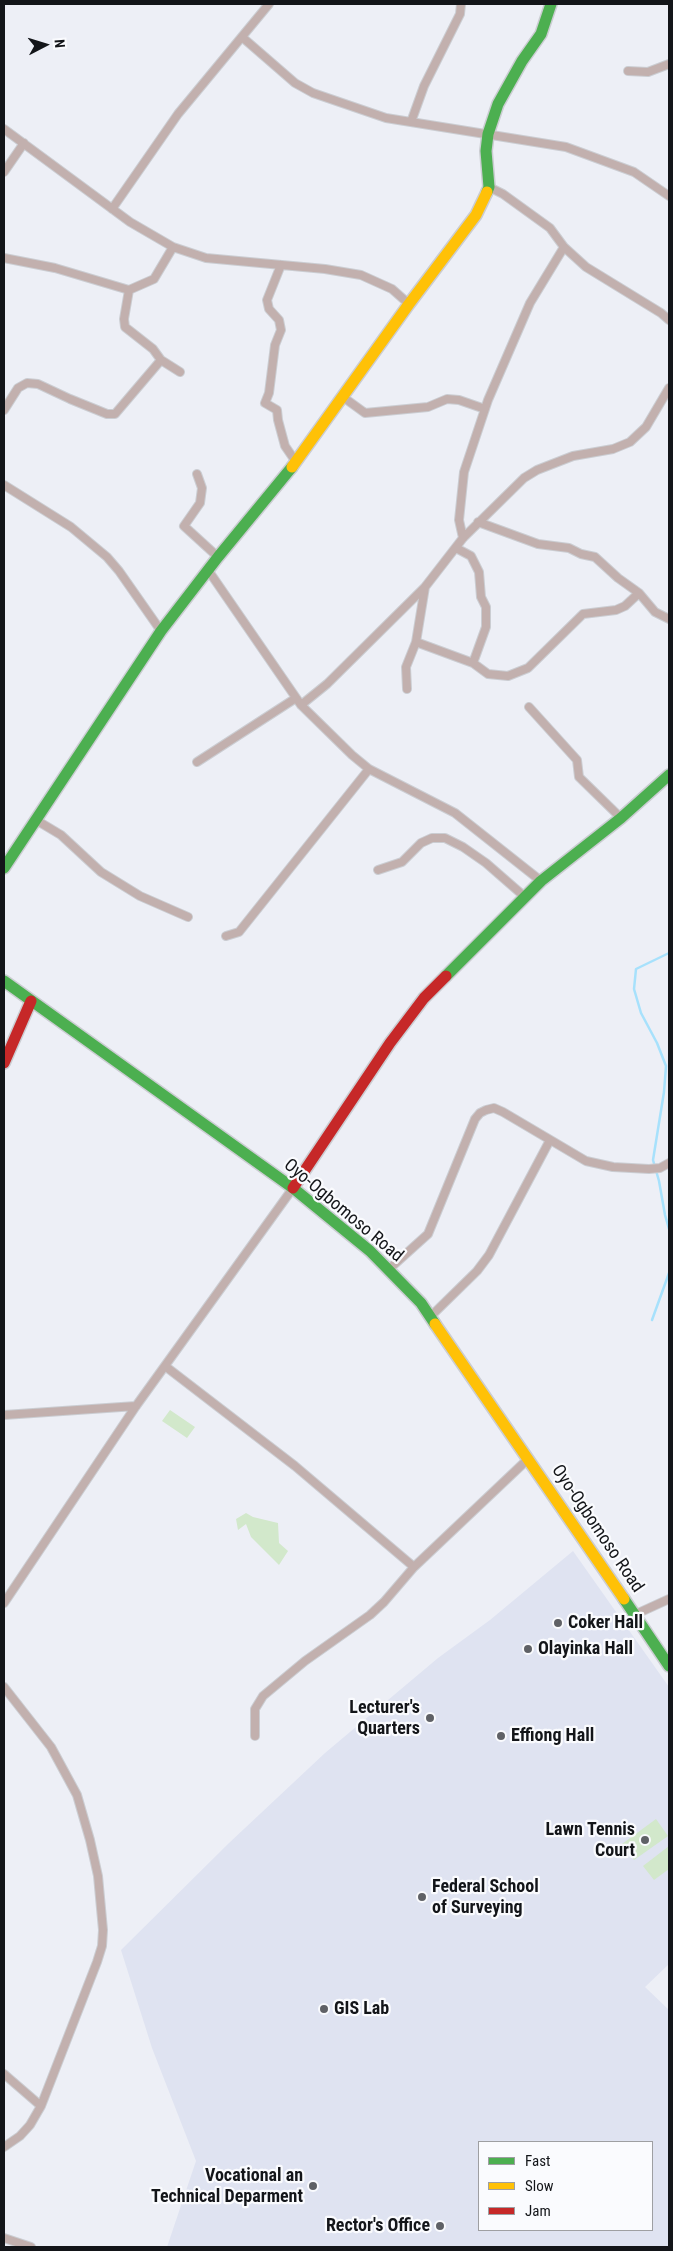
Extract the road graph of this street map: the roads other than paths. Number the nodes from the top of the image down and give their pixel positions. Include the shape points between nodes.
1 (269, 4) edge
2 (461, 4) edge
3 (551, 4) edge
4 (242, 37) junction
5 (669, 64) edge
6 (628, 71) dead end
7 (411, 122) junction
8 (4, 129) edge
9 (488, 134) junction
10 (24, 143) junction
11 (4, 172) edge
12 (489, 187) junction
13 (669, 196) edge
14 (112, 209) junction
15 (173, 247) junction
16 (564, 247) junction
17 (4, 258) edge
18 (281, 265) junction
19 (129, 290) junction
20 (409, 304) junction
21 (669, 320) edge
22 (161, 360) junction
23 (180, 372) dead end
24 (669, 388) edge
25 (343, 397) junction
26 (485, 409) junction
27 (4, 410) edge
28 (296, 462) junction
29 (197, 474) dead end
30 (4, 485) edge
31 (478, 522) junction
32 (463, 538) junction
33 (456, 548) junction
34 (218, 557) junction
35 (208, 570) junction
36 (425, 587) junction
37 (639, 593) junction
38 (669, 619) edge
39 (162, 631) junction
40 (416, 642) junction
41 (473, 663) junction
42 (407, 689) dead end
43 (299, 701) junction
44 (530, 707) dead end
45 (197, 762) dead end
46 (369, 769) junction
47 (669, 775) edge
48 (620, 818) junction
49 (36, 820) junction
50 (4, 868) edge
51 (378, 870) dead end
52 (541, 881) junction
53 (525, 897) junction
54 (188, 917) dead end
55 (226, 936) dead end
56 (4, 980) edge
57 (31, 1001) junction
58 (4, 1063) edge
59 (550, 1140) junction
60 (669, 1163) edge
61 (293, 1188) junction
62 (388, 1270) junction
63 (430, 1317) junction
64 (165, 1366) junction
65 (136, 1406) junction
66 (4, 1415) edge
67 (528, 1459) junction
68 (414, 1567) junction
69 (669, 1599) edge
70 (4, 1603) edge
71 (634, 1615) junction
72 (669, 1666) edge
73 (4, 1687) edge
74 (255, 1736) dead end
75 (4, 2074) edge
76 (40, 2106) junction
77 (4, 2147) edge
78 (4, 2238) edge
79 (31, 2247) edge

1 - 4 street
2 - 7 street via 460,14 424,86
3 - 9 main road via 541,34 504,92
4 - 7 street via 295,83 313,93 386,118
4 - 14 street via 178,114
5 - 6 street via 648,72
7 - 9 street
8 - 10 street
9 - 12 main road
9 - 13 street via 566,148 634,172
10 - 11 street
10 - 14 street
12 - 16 street via 550,228
12 - 20 main road via 476,215
14 - 15 street
15 - 18 street via 206,258
15 - 19 street via 154,279
16 - 21 street via 586,267
16 - 26 street via 530,302
17 - 19 street via 56,268
18 - 20 street via 361,275 392,290
18 - 28 street via 268,300 269,309 279,320 282,330 264,403 277,410 284,446
19 - 22 street via 124,324
20 - 25 main road
22 - 23 street
22 - 27 street via 115,414 107,414 38,384 18,388
24 - 31 street via 646,427 630,442 613,449 573,456 537,470 524,478
25 - 26 street via 365,412 428,407 447,399
25 - 28 main road
26 - 32 street via 464,472 459,520
28 - 34 main road
29 - 34 street via 202,488 200,503 184,526
30 - 39 street via 71,527 107,556
31 - 32 street
31 - 37 street via 538,544 569,548 595,557
32 - 33 street
33 - 36 street
33 - 41 street via 471,556 479,572 481,597 486,607 486,627
34 - 35 main road
35 - 39 main road
35 - 43 street
36 - 40 street
36 - 43 street via 322,689
37 - 38 street via 655,612
37 - 41 street via 616,610 583,614 522,671 495,676
39 - 49 main road
40 - 41 street
40 - 42 street via 406,667
43 - 45 street
43 - 46 street
44 - 48 street via 577,760 579,777
46 - 52 street via 455,812
46 - 55 street via 239,932
47 - 48 main road
48 - 52 main road
49 - 50 main road
49 - 54 street via 61,835 101,872 140,896
51 - 53 street via 402,862 421,842 444,838 486,863
52 - 53 main road
53 - 61 main road via 424,998 390,1042
56 - 57 main road, Oyo-Ogbomoso Road
57 - 58 main road
57 - 61 main road, Oyo-Ogbomoso Road
59 - 60 street via 586,1161 613,1167 649,1169
59 - 62 street via 494,1108 480,1113 428,1234
59 - 63 street via 481,1266
61 - 62 main road, Oyo-Ogbomoso Road via 370,1251
61 - 64 street
62 - 63 main road, Oyo-Ogbomoso Road via 421,1303
63 - 67 main road, Oyo-Ogbomoso Road
64 - 65 street
64 - 68 street via 295,1466
65 - 66 street
65 - 70 street
67 - 68 street
67 - 71 main road, Oyo-Ogbomoso Road
68 - 74 street via 370,1615 304,1661 263,1696 256,1709
69 - 71 street
71 - 72 main road, Oyo-Ogbomoso Road
73 - 76 street via 51,1747 77,1795 98,1876 102,1921 102,1946 97,1962
75 - 76 street
76 - 77 street via 30,2125
78 - 79 street

